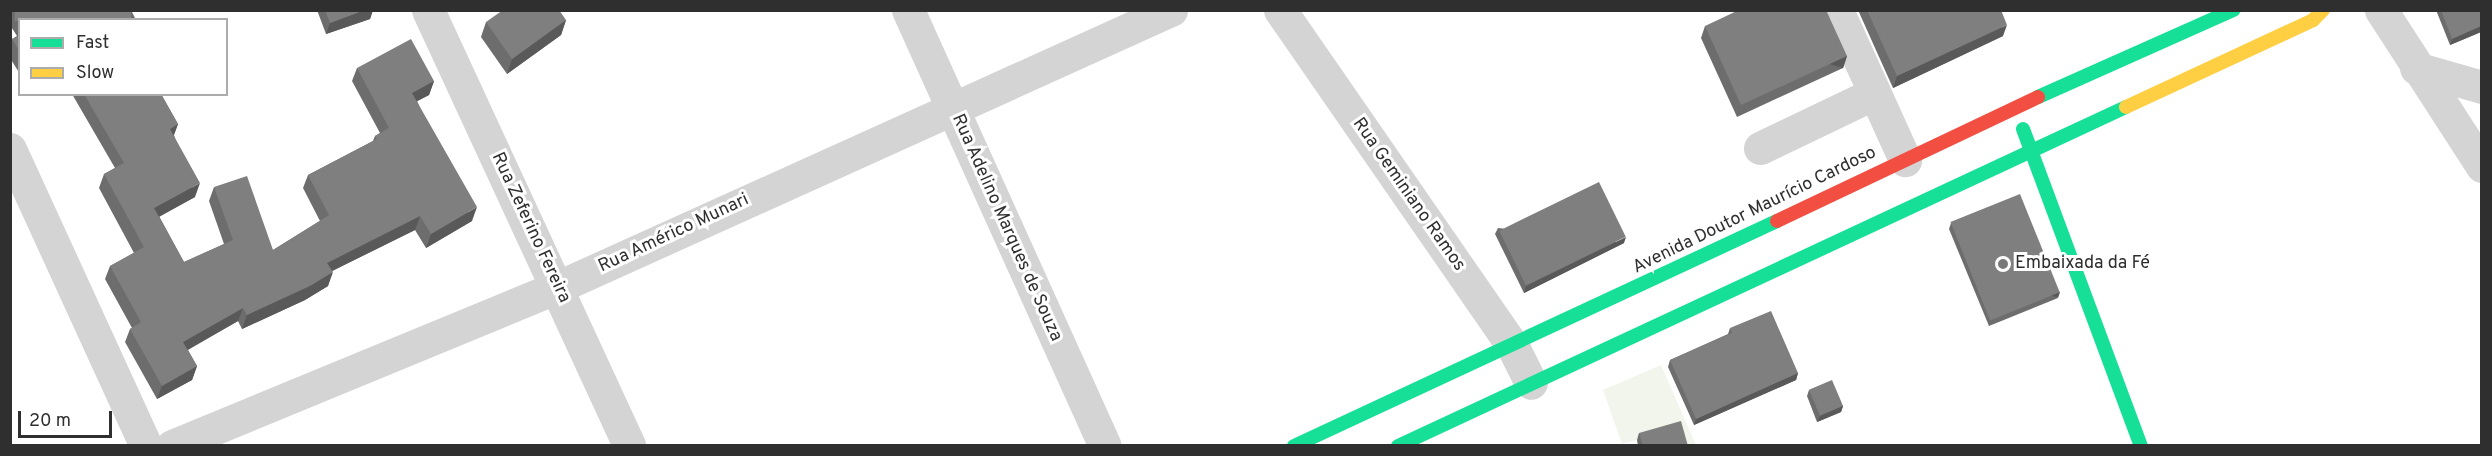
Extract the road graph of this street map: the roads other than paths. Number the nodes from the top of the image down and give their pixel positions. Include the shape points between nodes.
1 (428, 10) edge
2 (908, 10) edge
3 (1171, 10) edge
4 (1280, 10) edge
5 (1837, 10) edge
6 (2233, 10) edge
7 (2323, 10) edge
8 (2381, 10) edge
9 (2416, 68) junction
10 (2481, 87) edge
11 (1875, 93) junction
12 (951, 108) junction
13 (2014, 108) junction
14 (1760, 148) dead end
15 (10, 149) edge
16 (2030, 150) junction
17 (1905, 160) junction
18 (2481, 166) edge
19 (558, 287) junction
20 (1513, 346) junction
21 (1531, 383) junction
22 (146, 446) edge
23 (172, 446) edge
24 (629, 446) edge
25 (1105, 446) edge
26 (1294, 446) edge
27 (1398, 446) edge
28 (2141, 446) edge

1 - 19 street, Rua Zeferino Fereira
2 - 12 street, Rua Adelino Marques de Souza
3 - 12 street, Rua Américo Munari
4 - 20 street, Rua Geminiano Ramos
5 - 11 street
6 - 13 street, Avenida Doutor Maurício Cardoso
7 - 16 street via 2313,20
8 - 9 street
9 - 10 street
9 - 18 street
11 - 14 street
11 - 17 street
12 - 19 street, Rua Américo Munari
12 - 25 street, Rua Adelino Marques de Souza
13 - 16 street
13 - 17 street, Avenida Doutor Maurício Cardoso
15 - 22 street
16 - 21 street via 1791,256
16 - 28 street
17 - 20 street, Avenida Doutor Maurício Cardoso via 1778,227
19 - 23 street, Rua Américo Munari
19 - 24 street, Rua Zeferino Fereira
20 - 21 street, Rua Geminiano Ramos
20 - 26 street, Avenida Doutor Maurício Cardoso
21 - 27 street

